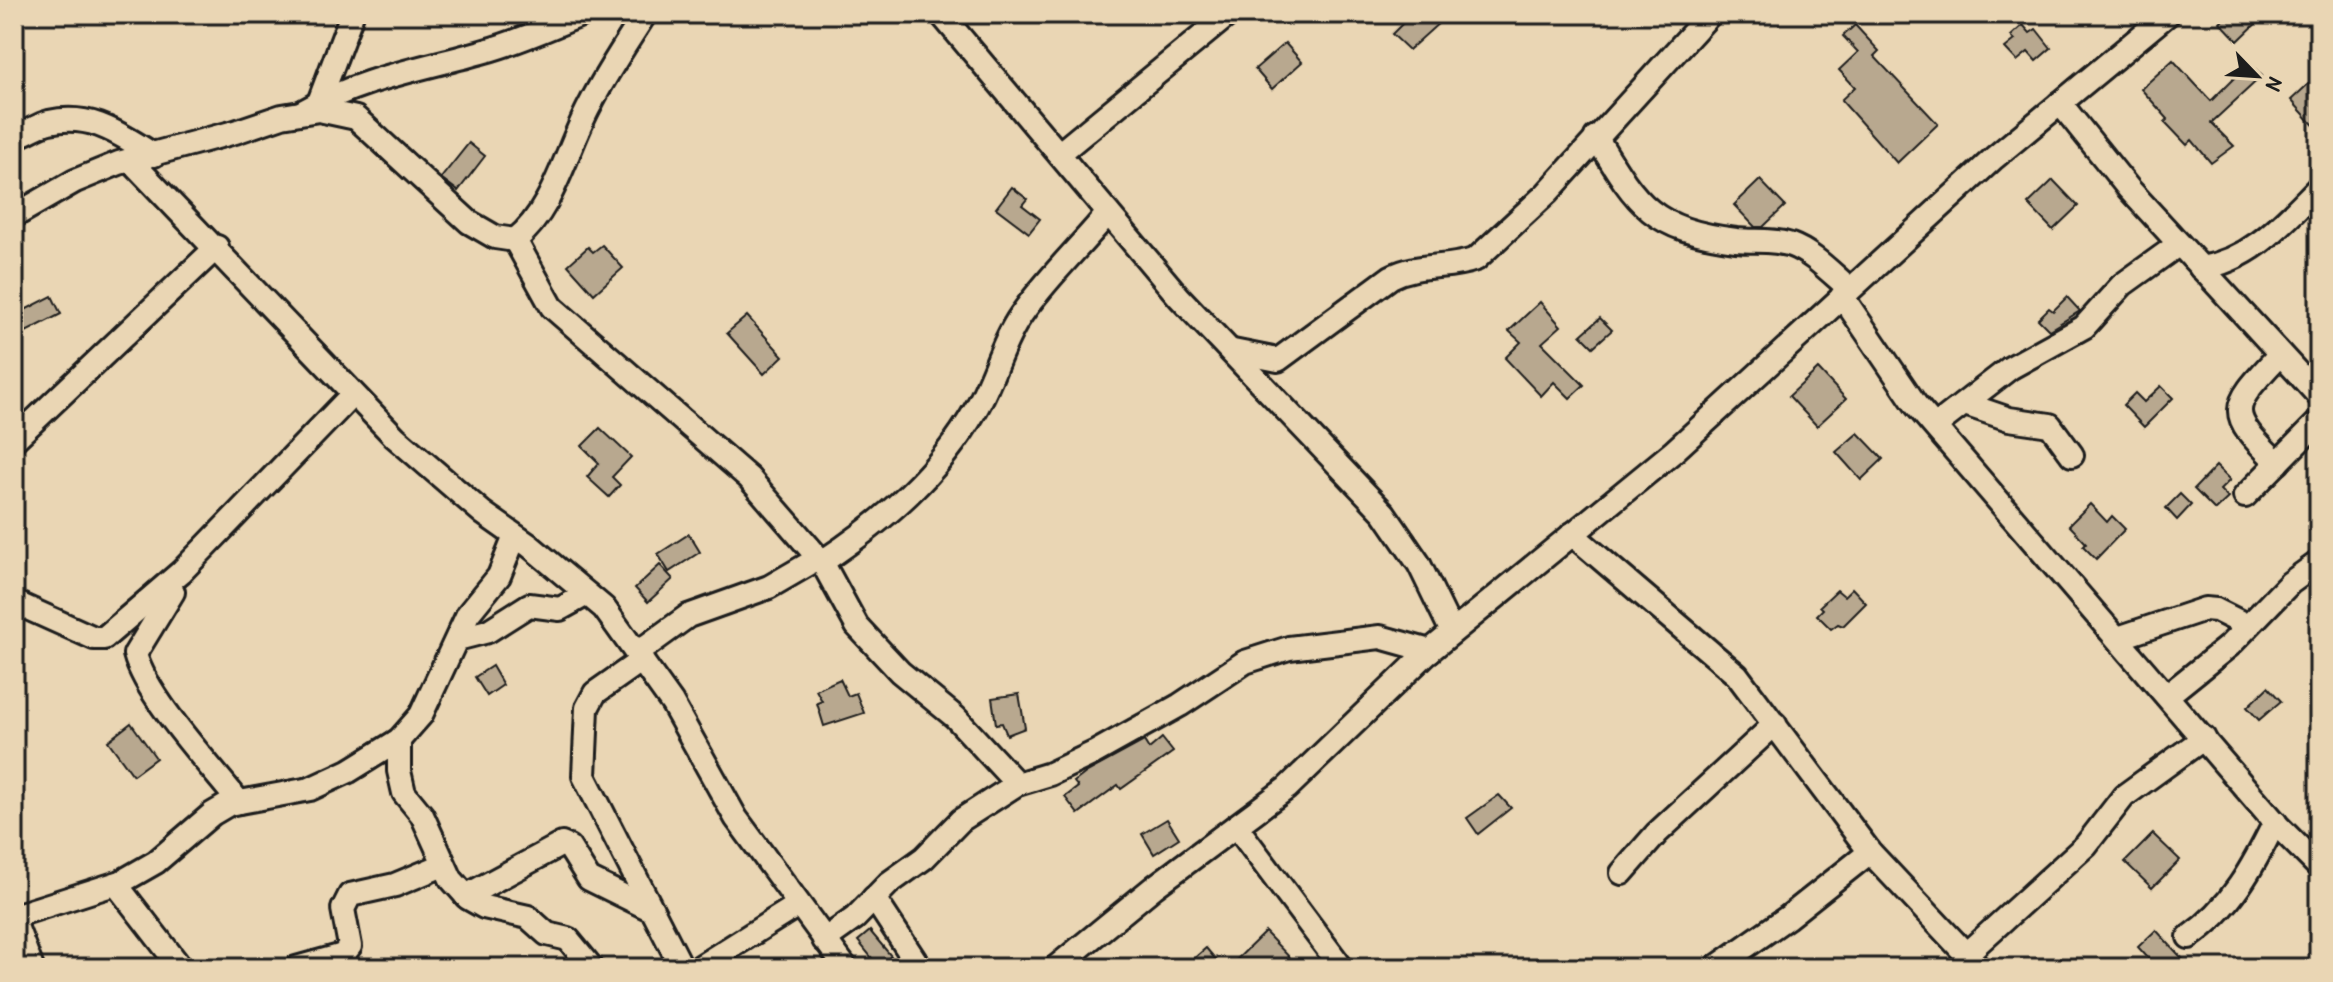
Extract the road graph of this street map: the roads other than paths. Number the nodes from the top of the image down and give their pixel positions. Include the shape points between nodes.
1 (352, 14) edge
2 (583, 14) edge
3 (645, 14) edge
4 (941, 14) edge
5 (1229, 14) edge
6 (1710, 14) edge
7 (2168, 14) edge
8 (2060, 103) junction
9 (310, 108) junction
10 (14, 137) edge
11 (1596, 137) junction
12 (1060, 153) junction
13 (154, 155) junction
14 (131, 161) junction
15 (2319, 187) edge
16 (1108, 213) junction
17 (14, 216) edge
18 (515, 240) junction
19 (2179, 244) junction
20 (217, 247) junction
21 (2201, 268) junction
22 (1846, 293) junction
23 (1228, 350) junction
24 (2280, 354) junction
25 (353, 394) junction
26 (2319, 396) edge
27 (1965, 404) junction
28 (2319, 421) edge
29 (1935, 426) junction
30 (14, 440) edge
31 (2072, 455) dead end
32 (2278, 463) junction
33 (2245, 496) dead end
34 (1572, 534) junction
35 (515, 536) junction
36 (820, 560) junction
37 (2319, 562) edge
38 (182, 571) junction
39 (587, 594) junction
40 (14, 602) edge
41 (2248, 626) junction
42 (1452, 632) junction
43 (2118, 638) junction
44 (457, 639) junction
45 (1430, 651) junction
46 (639, 656) junction
47 (2168, 695) junction
48 (1775, 724) junction
49 (2204, 738) junction
50 (399, 740) junction
51 (1017, 784) junction
52 (239, 802) junction
53 (2275, 822) junction
54 (1236, 826) junction
55 (1870, 852) junction
56 (443, 865) junction
57 (2319, 867) edge
58 (1622, 873) dead end
59 (116, 884) junction
60 (466, 896) junction
61 (874, 898) junction
62 (798, 905) junction
63 (652, 910) junction
64 (14, 918) edge
65 (2189, 937) dead end
66 (824, 940) junction
67 (1972, 961) edge
68 (32, 968) edge
69 (181, 968) edge
70 (296, 968) edge
71 (592, 968) edge
72 (682, 968) edge
73 (698, 968) edge
74 (846, 968) edge
75 (920, 968) edge
76 (1055, 968) edge
77 (1342, 968) edge
78 (1715, 968) edge

1 - 9 street
2 - 9 street via 487,50 380,77
3 - 18 street via 588,107 541,206
4 - 12 street
5 - 12 street
6 - 11 street
7 - 8 street
8 - 19 street
8 - 22 street
9 - 13 street
9 - 18 street via 356,118 469,222 495,237
10 - 13 street via 45,123 80,118 104,124
11 - 22 street via 1641,205 1660,221 1737,240 1791,245 1805,251
11 - 23 street via 1547,193 1476,259 1410,268 1391,277 1278,360
12 - 16 street
13 - 14 street
14 - 17 street via 75,181
14 - 20 street
15 - 21 street via 2250,251 2222,265
16 - 23 street
16 - 36 street via 1022,313 977,407 921,485 885,519
18 - 36 street via 552,307 749,478
19 - 21 street
19 - 27 street via 2122,285 2084,327 2010,368
20 - 25 street
20 - 30 street
21 - 24 street
22 - 29 street via 1881,359
22 - 34 street via 1673,452
23 - 42 street via 1384,513 1419,564
24 - 26 street
24 - 32 street via 2251,387 2239,414 2247,434
25 - 35 street via 395,437
25 - 38 street
27 - 29 street
27 - 31 street via 2009,419 2050,425
28 - 32 street
29 - 43 street
32 - 33 street
34 - 42 street
34 - 48 street via 1737,675
35 - 39 street
35 - 44 street via 499,576 468,614
36 - 46 street via 769,587 681,620
36 - 51 street via 857,626 900,672 955,717
37 - 41 street
38 - 40 street via 101,639
38 - 52 street via 135,654 172,716
39 - 44 street via 560,609 529,605 488,631
39 - 46 street via 604,608
41 - 43 street via 2205,609
41 - 47 street
42 - 45 street
43 - 47 street
44 - 50 street via 421,715
45 - 51 street via 1380,637 1275,652 1245,662 1094,753
45 - 54 street via 1287,788
46 - 62 street via 672,703 736,818
46 - 63 street via 595,693 587,708 584,776
47 - 49 street
48 - 55 street
48 - 58 street via 1657,833
49 - 53 street
49 - 67 street via 2124,796 2086,845
50 - 52 street via 310,789
50 - 56 street via 404,793 422,815
51 - 61 street via 961,820
52 - 59 street via 212,814 156,862
53 - 57 street
53 - 65 street via 2235,894
54 - 76 street
54 - 77 street
55 - 67 street
55 - 78 street
56 - 60 street
56 - 70 street via 395,885 350,895 343,909 350,946 343,955
59 - 64 street
59 - 69 street
60 - 63 street via 562,844 589,879
60 - 71 street via 484,907 528,917 547,934 568,939
61 - 66 street
61 - 75 street
62 - 66 street
62 - 73 street
63 - 72 street
64 - 68 street
66 - 74 street

